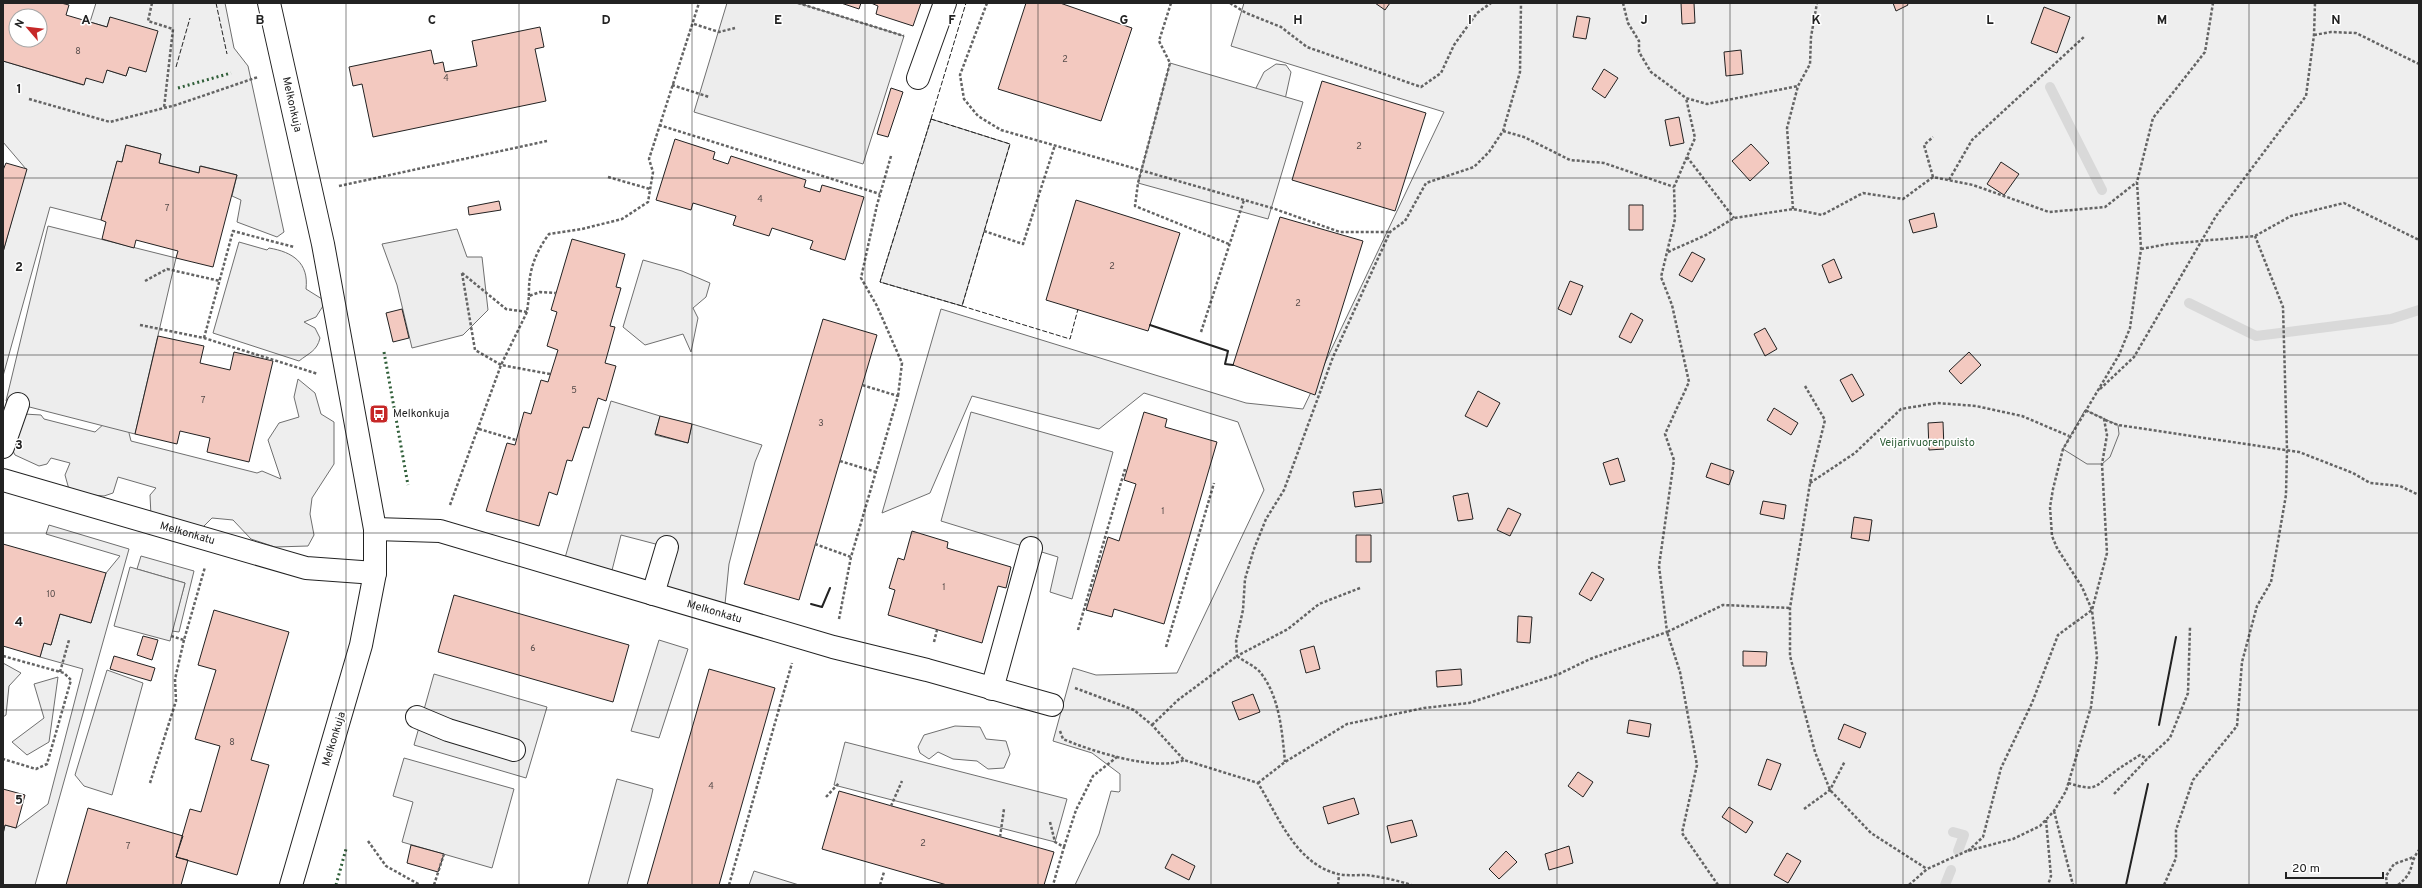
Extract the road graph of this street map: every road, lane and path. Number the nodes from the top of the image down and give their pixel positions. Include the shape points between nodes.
1 (152, 3) edge
2 (269, 3) edge
3 (699, 3) edge
4 (798, 3) edge
5 (945, 3) edge
6 (987, 3) edge
7 (1171, 3) edge
8 (1230, 3) edge
9 (1491, 3) edge
10 (1521, 3) edge
11 (1623, 3) edge
12 (1817, 3) edge
13 (2212, 3) edge
14 (2315, 3) edge
15 (694, 24) junction
16 (734, 28) dead end
17 (2314, 35) junction
18 (2085, 36) dead end
19 (931, 44) junction
20 (2419, 64) edge
21 (284, 70) junction
22 (918, 78) dead end
23 (672, 86) junction
24 (1798, 86) junction
25 (709, 96) dead end
26 (1686, 98) junction
27 (29, 99) dead end
28 (164, 108) junction
29 (659, 125) junction
30 (1503, 131) junction
31 (1933, 136) dead end
32 (547, 141) dead end
33 (1055, 145) junction
34 (891, 156) dead end
35 (1687, 157) junction
36 (1142, 169) junction
37 (608, 177) dead end
38 (1933, 177) junction
39 (1949, 180) junction
40 (2137, 182) junction
41 (1674, 187) junction
42 (650, 189) junction
43 (312, 193) junction
44 (880, 194) junction
45 (1244, 200) junction
46 (1793, 209) junction
47 (1734, 218) junction
48 (984, 231) dead end
49 (1390, 232) junction
50 (2255, 236) junction
51 (2419, 240) edge
52 (2201, 242) junction
53 (323, 244) junction
54 (1229, 244) junction
55 (2141, 249) junction
56 (1667, 253) junction
57 (145, 281) dead end
58 (220, 281) junction
59 (556, 292) dead end
60 (528, 296) junction
61 (527, 312) junction
62 (140, 325) dead end
63 (1201, 332) dead end
64 (204, 338) junction
65 (501, 365) junction
66 (550, 374) dead end
67 (347, 381) junction
68 (862, 385) dead end
69 (1805, 386) dead end
70 (2097, 392) junction
71 (898, 396) junction
72 (18, 404) dead end
73 (2085, 410) junction
74 (2104, 419) junction
75 (479, 429) junction
76 (2070, 436) junction
77 (516, 440) dead end
78 (3, 447) edge
79 (2287, 450) junction
80 (840, 461) dead end
81 (1125, 469) dead end
82 (876, 472) junction
83 (3, 480) edge
84 (1810, 483) junction
85 (1214, 484) dead end
86 (2419, 495) edge
87 (375, 529) junction
88 (440, 531) junction
89 (213, 540) junction
90 (815, 544) dead end
91 (667, 547) dead end
92 (1031, 548) dead end
93 (851, 557) junction
94 (375, 573) junction
95 (1360, 588) dead end
96 (653, 594) junction
97 (1790, 608) junction
98 (2092, 610) junction
99 (2190, 627) dead end
100 (1078, 630) dead end
101 (1668, 632) junction
102 (171, 636) dead end
103 (800, 638) junction
104 (69, 640) dead end
105 (184, 640) junction
106 (833, 647) junction
107 (1166, 647) dead end
108 (3, 656) edge
109 (1237, 656) junction
110 (60, 672) junction
111 (1069, 686) dead end
112 (992, 689) junction
113 (1052, 705) joint
114 (417, 717) dead end
115 (1152, 725) junction
116 (514, 750) dead end
117 (1117, 756) junction
118 (3, 759) edge
119 (2147, 759) junction
120 (1184, 760) junction
121 (1845, 761) dead end
122 (1285, 762) junction
123 (902, 781) dead end
124 (839, 782) dead end
125 (150, 783) dead end
126 (1258, 783) junction
127 (2068, 783) junction
128 (1830, 790) junction
129 (2114, 794) dead end
130 (826, 797) dead end
131 (891, 806) dead end
132 (1004, 809) dead end
133 (1804, 809) dead end
134 (2054, 811) junction
135 (2046, 819) junction
136 (1050, 822) dead end
137 (1000, 837) dead end
138 (368, 841) dead end
139 (1064, 847) junction
140 (2419, 850) edge
141 (1967, 851) junction
142 (444, 854) dead end
143 (2414, 857) junction
144 (1927, 869) junction
145 (884, 872) dead end
146 (1339, 875) junction
147 (291, 885) edge
148 (420, 885) edge
149 (434, 885) edge
150 (729, 885) edge
151 (880, 885) edge
152 (1053, 885) edge
153 (1338, 885) edge
154 (1411, 885) edge
155 (1718, 885) edge
156 (1909, 885) edge
157 (2048, 885) edge
158 (2073, 885) edge
159 (2164, 885) edge
160 (2388, 885) edge
161 (2398, 885) edge

1 - 28 path via 148,21 174,29
2 - 21 street, Melkonkuja
3 - 15 path
4 - 19 path
5 - 19 street
6 - 33 path via 960,75 964,99 978,116 1001,130
7 - 36 path via 1159,41 1170,63
8 - 9 path via 1281,27 1307,47 1421,87 1441,73 1454,45 1477,13
10 - 30 path via 1520,72
11 - 26 path via 1628,23 1640,41 1639,52 1650,72
12 - 24 path via 1811,37 1810,64
13 - 40 path via 2205,52 2152,118
14 - 17 path
15 - 16 path via 718,32
15 - 23 path
17 - 20 path via 2331,32 2356,33
17 - 52 path via 2306,96 2216,216
18 - 39 path via 1972,140
19 - 22 street
21 - 28 path
21 - 43 street, Melkonkuja
23 - 25 path
23 - 29 path
24 - 26 path via 1707,104
24 - 46 path via 1787,128
26 - 35 path via 1695,138
27 - 28 path via 110,122
29 - 42 path via 649,159 653,172
29 - 44 path
30 - 41 path via 1524,137 1570,160 1604,164
30 - 49 path via 1489,152 1474,167 1426,183 1405,221
31 - 38 path via 1924,145
32 - 43 path
33 - 36 path
33 - 48 path via 1023,244
34 - 44 path
35 - 41 path
35 - 47 path
36 - 45 path
36 - 54 path via 1135,206
37 - 42 path
38 - 39 path
38 - 46 path via 1903,199 1863,193 1822,215
39 - 40 path via 1973,185 2049,212 2105,207
40 - 55 path
41 - 56 path via 1675,219
42 - 60 path via 648,202 622,218 582,229 549,234 537,251 528,282
43 - 53 street, Melkonkuja
44 - 71 path via 861,278 902,363
45 - 49 path via 1340,232
45 - 54 path
46 - 47 path
47 - 56 path via 1706,235
49 - 109 path via 1333,357 1284,490 1266,519 1254,549 1245,579 1243,610 1236,641
50 - 51 path via 2292,216 2344,203
50 - 52 path
50 - 79 path via 2283,307
52 - 55 path
52 - 70 path via 2134,357
53 - 58 path via 291,247 233,231
53 - 67 street, Melkonkuja
54 - 63 path
55 - 70 path via 2130,328 2119,355
56 - 101 path via 1661,277 1672,305 1689,382 1665,434 1674,460 1659,566
57 - 58 path via 167,269
58 - 64 path
59 - 60 path via 540,292
60 - 61 path
61 - 65 path
61 - 65 path via 506,308 462,273 475,350
62 - 64 path
64 - 67 path
65 - 66 path
65 - 75 path
67 - 87 street, Melkonkuja
68 - 71 path
69 - 84 path via 1825,420
70 - 73 path
71 - 82 path
72 - 78 street
73 - 74 path
73 - 76 path
74 - 79 path via 2118,425
74 - 98 path via 2107,435 2102,464 2107,553
75 - 77 path
75 - 88 path
76 - 84 path via 2022,416 1976,406 1937,403 1902,409 1855,453
76 - 98 path via 2063,448 2053,489 2050,523 2057,548 2082,587
79 - 86 path via 2299,452 2354,473 2370,483 2400,486
79 - 159 path via 2286,495 2271,582 2257,606 2242,662 2237,726 2193,780 2176,830 2176,858
80 - 82 path
81 - 100 path
82 - 93 path
83 - 89 street, Melkonkatu
84 - 97 path
85 - 107 path
87 - 88 street, Melkonkatu
87 - 94 street, Melkonkuja
88 - 96 street, Melkonkatu
89 - 94 street, Melkonkatu via 306,568
89 - 105 path
90 - 93 path
91 - 96 street
92 - 112 street
93 - 106 path
94 - 147 street, Melkonkuja via 361,645
95 - 109 path via 1319,604 1288,629
96 - 103 street, Melkonkatu
97 - 101 path via 1723,605
97 - 128 path via 1790,656 1815,752
98 - 127 path via 2097,657 2091,707
98 - 141 path via 2058,635 2032,703 2001,768 1983,837
99 - 119 path via 2188,693 2170,738
101 - 122 path via 1590,659 1559,674 1469,703 1424,708 1348,724
101 - 155 path via 1680,672 1697,765 1682,833
102 - 105 path
103 - 106 street, Melkonkatu
103 - 150 path
104 - 110 path
105 - 125 path via 175,679 176,701
106 - 112 street, Melkonkatu
108 - 110 path
109 - 115 path via 1178,700
109 - 122 path via 1259,671 1272,697 1281,719
110 - 118 path via 71,680 47,764 36,769
111 - 115 path via 1089,691 1134,710
112 - 113 street, Melkonkatu
113 - 117 path via 1063,739 1091,751
114 - 116 street via 448,730
115 - 120 path
117 - 120 path via 1175,764
117 - 139 path via 1092,776 1076,810
119 - 127 path via 2140,755 2112,773 2100,786 2083,787
119 - 129 path
120 - 126 path
121 - 128 path
122 - 126 path
123 - 131 path
124 - 130 path
126 - 146 path via 1289,838 1311,860
127 - 134 path
128 - 133 path
128 - 144 path via 1871,833
132 - 137 path
134 - 135 path
134 - 158 path
135 - 141 path via 2040,826 2013,839
135 - 157 path via 2051,876
136 - 139 path via 1055,842
138 - 148 path via 386,866
139 - 152 path
140 - 143 path
141 - 144 path
142 - 149 path
143 - 160 path via 2394,864 2386,876
143 - 161 path via 2412,872
144 - 156 path
145 - 151 path
146 - 153 path
146 - 154 path via 1366,875

